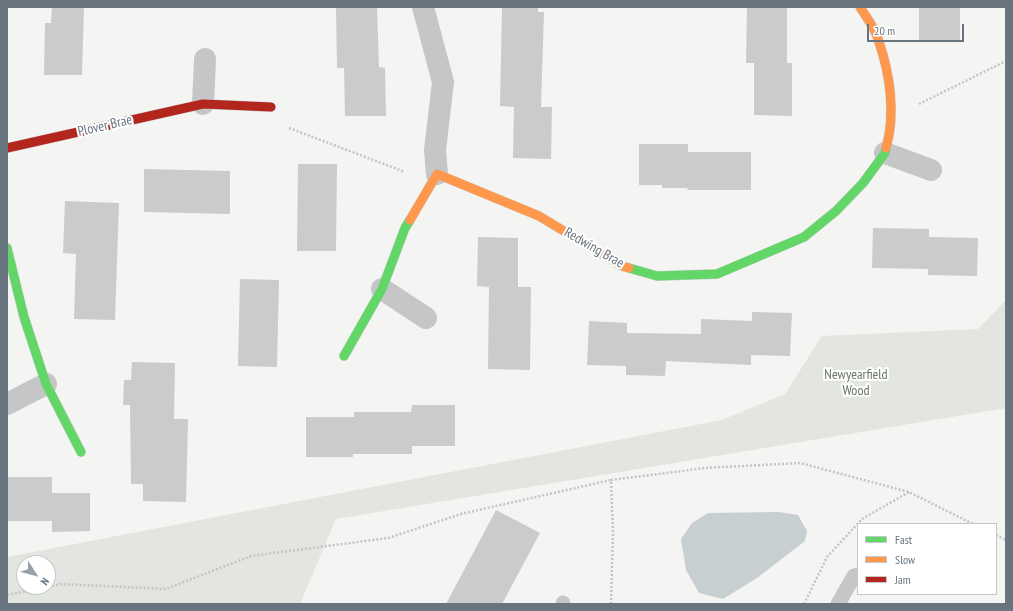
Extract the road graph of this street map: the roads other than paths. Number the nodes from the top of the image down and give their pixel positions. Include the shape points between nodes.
1 (423, 7) edge
2 (860, 7) edge
3 (205, 59) dead end
4 (203, 104) junction
5 (271, 107) road end
6 (7, 148) edge
7 (885, 153) junction
8 (931, 170) dead end
9 (434, 179) junction
10 (7, 248) edge
11 (382, 289) junction
12 (426, 318) dead end
13 (344, 356) dead end
14 (46, 384) junction
15 (7, 404) edge
16 (81, 452) dead end
17 (857, 575) edge
18 (838, 604) edge

1 - 9 street via 443,82
2 - 7 street, Redwing Brae via 878,38 890,89 891,132
3 - 4 street
4 - 5 street, Plover Brae
4 - 6 street, Plover Brae
7 - 8 street
7 - 9 street, Redwing Brae via 863,183 836,211 804,237 717,274 689,276 657,276 622,266 539,216
9 - 11 street via 405,228
10 - 14 street via 24,317
11 - 12 street
11 - 13 street
14 - 15 street
14 - 16 street
17 - 18 lane via 854,576

